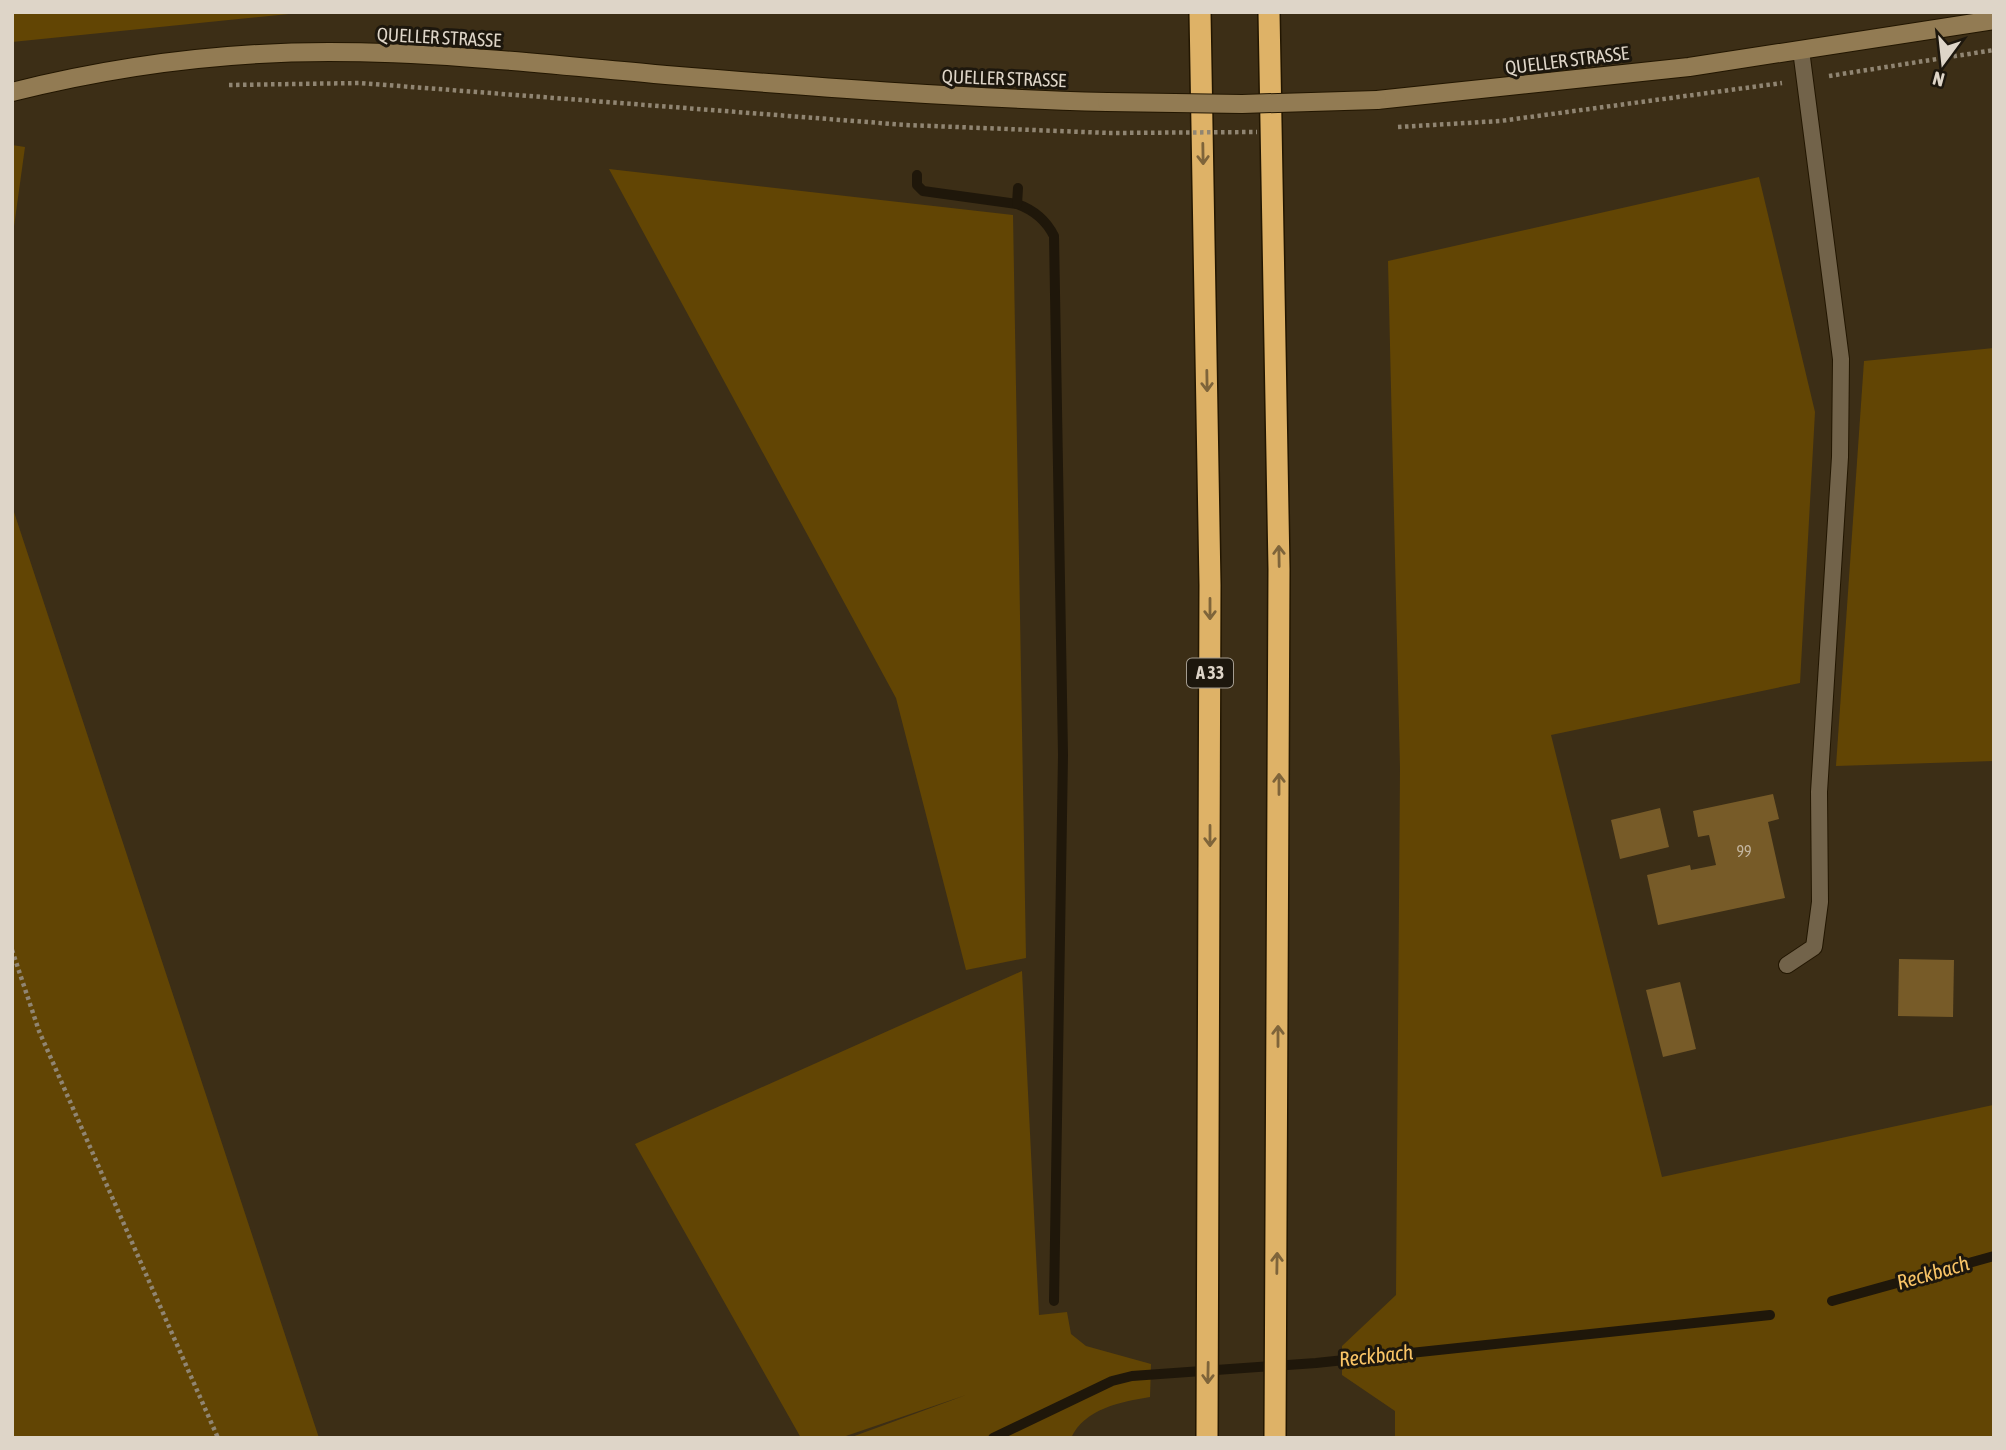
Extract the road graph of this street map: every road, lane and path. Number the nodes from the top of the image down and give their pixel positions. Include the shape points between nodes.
1 (1200, 12) edge
2 (1269, 12) edge
3 (1994, 20) edge
4 (1801, 50) junction
5 (226, 85) dead end
6 (12, 92) edge
7 (1108, 133) dead end
8 (12, 950) edge
9 (1787, 965) dead end
10 (218, 1438) edge
11 (1207, 1438) edge
12 (1275, 1438) edge

1 -> 11 highway, A 33 via 1210,585
12 -> 2 highway via 1279,569
3 - 4 street, QUELLER STRASSE
4 - 6 street, QUELLER STRASSE, bridge via 1689,67 1377,100 1242,104 952,97 330,52 217,57 110,71
4 - 9 lane via 1841,359 1840,457 1819,792 1820,902 1814,947
5 - 7 path via 360,83 906,125
8 - 10 path via 39,1031

